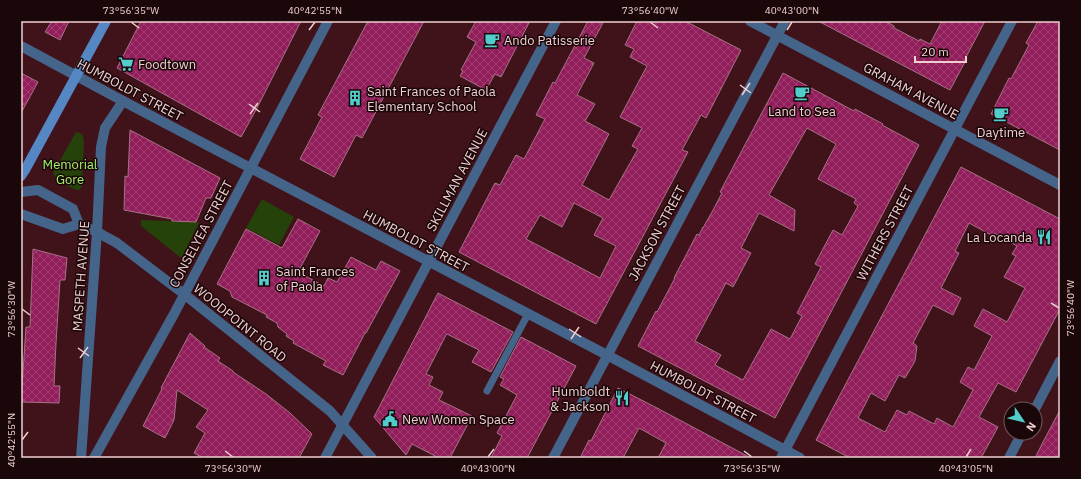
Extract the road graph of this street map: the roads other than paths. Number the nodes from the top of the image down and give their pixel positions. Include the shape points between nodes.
1 (106, 21) edge
2 (328, 21) edge
3 (556, 21) edge
4 (750, 21) edge
5 (785, 21) edge
6 (1012, 21) edge
7 (777, 35) junction
8 (21, 46) edge
9 (77, 76) junction
10 (123, 101) junction
11 (955, 129) junction
12 (250, 168) junction
13 (21, 176) edge
14 (1060, 185) edge
15 (21, 192) edge
16 (21, 214) edge
17 (79, 224) junction
18 (97, 232) junction
19 (428, 262) junction
20 (184, 294) junction
21 (528, 314) junction
22 (607, 355) junction
23 (1060, 361) edge
24 (487, 391) dead end
25 (1039, 401) edge
26 (342, 425) junction
27 (1018, 441) edge
28 (783, 454) edge
29 (82, 458) edge
30 (94, 458) edge
31 (325, 458) edge
32 (372, 458) edge
33 (552, 458) edge
34 (800, 458) edge
35 (1009, 458) edge

1 - 9 main road
2 - 12 street, CONSELYEA STREET
3 - 19 street, SKILLMAN AVENUE
4 - 7 street, GRAHAM AVENUE
5 - 7 street, JACKSON STREET
6 - 11 street, WITHERS STREET
7 - 11 street, GRAHAM AVENUE
7 - 22 street, JACKSON STREET
8 - 9 street, HUMBOLDT STREET
9 - 10 street, HUMBOLDT STREET
9 - 13 main road
10 - 12 street, HUMBOLDT STREET
10 - 18 street, MASPETH AVENUE via 105,128 101,147
11 - 14 street, GRAHAM AVENUE
11 - 28 street, WITHERS STREET
12 - 19 street, HUMBOLDT STREET
12 - 20 street, CONSELYEA STREET
15 - 17 street via 38,190 74,209
16 - 17 street via 62,229
17 - 18 street, WOODPOINT ROAD
18 - 20 street, WOODPOINT ROAD via 117,243
18 - 29 street, MASPETH AVENUE
19 - 21 street, HUMBOLDT STREET
19 - 26 street, SKILLMAN AVENUE
20 - 26 street, WOODPOINT ROAD via 330,411
20 - 30 street, CONSELYEA STREET
21 - 22 street, HUMBOLDT STREET
21 - 24 lane
22 - 28 street, HUMBOLDT STREET
22 - 33 street, JACKSON STREET
23 - 25 street
26 - 31 street, SKILLMAN AVENUE
26 - 32 street, WOODPOINT ROAD
27 - 35 street
28 - 34 street, HUMBOLDT STREET

